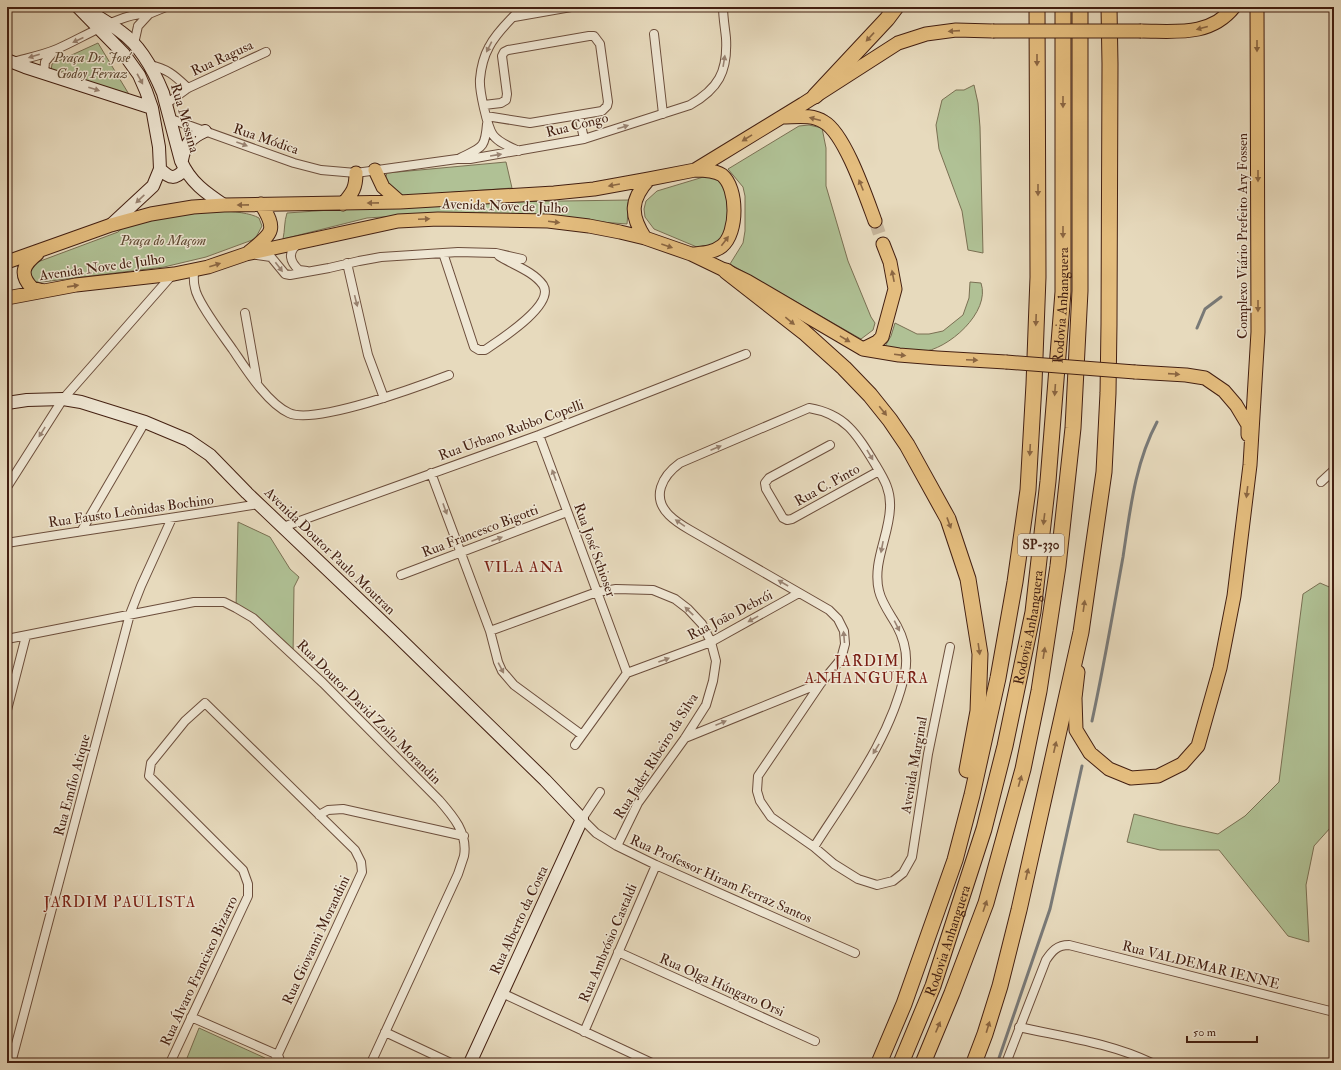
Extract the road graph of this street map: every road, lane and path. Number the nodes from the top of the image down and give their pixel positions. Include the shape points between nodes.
1 (78, 7) edge
2 (83, 7) edge
3 (166, 7) edge
4 (522, 7) edge
5 (571, 7) edge
6 (896, 7) edge
7 (1037, 7) edge
8 (1063, 7) edge
9 (1080, 7) edge
10 (1109, 7) edge
11 (1234, 7) edge
12 (1257, 7) edge
13 (723, 8) edge
14 (148, 14) junction
15 (128, 17) junction
16 (514, 18) junction
17 (138, 26) junction
18 (105, 27) junction
19 (654, 34) dead end
20 (134, 44) junction
21 (55, 50) junction
22 (266, 52) dead end
23 (9, 61) edge
24 (149, 65) junction
25 (44, 73) junction
26 (188, 88) junction
27 (815, 96) junction
28 (166, 104) junction
29 (484, 105) junction
30 (152, 108) junction
31 (663, 114) junction
32 (579, 115) junction
33 (780, 117) junction
34 (171, 118) junction
35 (487, 119) junction
36 (205, 131) junction
37 (584, 139) junction
38 (518, 152) junction
39 (457, 159) junction
40 (183, 165) junction
41 (160, 169) junction
42 (375, 170) junction
43 (695, 170) junction
44 (356, 173) junction
45 (649, 179) junction
46 (400, 202) junction
47 (261, 204) junction
48 (343, 204) junction
49 (224, 205) junction
50 (876, 221) tunnel mouth
51 (111, 225) junction
52 (644, 238) junction
53 (300, 242) junction
54 (883, 244) tunnel mouth
55 (44, 250) junction
56 (443, 253) junction
57 (496, 253) junction
58 (246, 254) junction
59 (691, 254) junction
60 (8, 259) edge
61 (522, 259) dead end
62 (347, 263) junction
63 (194, 270) junction
64 (312, 271) junction
65 (726, 271) junction
66 (174, 274) junction
67 (43, 291) junction
68 (7, 298) edge
69 (246, 313) dead end
70 (863, 349) junction
71 (746, 354) dead end
72 (449, 375) dead end
73 (257, 384) junction
74 (384, 398) junction
75 (63, 399) junction
76 (7, 403) edge
77 (145, 422) junction
78 (539, 435) junction
79 (830, 445) dead end
80 (1250, 465) junction
81 (1334, 470) edge
82 (879, 471) junction
83 (431, 473) junction
84 (1321, 482) dead end
85 (7, 487) edge
86 (259, 504) junction
87 (567, 512) junction
88 (172, 518) junction
89 (283, 528) junction
90 (82, 530) junction
91 (7, 543) edge
92 (461, 553) junction
93 (401, 575) dead end
94 (597, 592) junction
95 (799, 593) junction
96 (130, 614) junction
97 (490, 631) junction
98 (1081, 632) junction
99 (26, 636) junction
100 (7, 639) edge
101 (711, 642) junction
102 (950, 647) dead end
103 (627, 673) junction
104 (821, 682) junction
105 (7, 710) edge
106 (582, 735) junction
107 (685, 738) junction
108 (575, 745) dead end
109 (600, 792) dead end
110 (319, 815) junction
111 (582, 819) junction
112 (464, 836) junction
113 (617, 846) junction
114 (814, 847) junction
115 (656, 865) junction
116 (934, 923) junction
117 (618, 952) junction
118 (855, 953) dead end
119 (502, 993) junction
120 (1334, 1012) edge
121 (191, 1017) junction
122 (1019, 1027) junction
123 (385, 1032) junction
124 (584, 1032) junction
125 (815, 1042) dead end
126 (279, 1059) edge
127 (11, 1063) edge
128 (170, 1063) edge
129 (274, 1063) edge
130 (371, 1063) edge
131 (452, 1063) edge
132 (470, 1063) edge
133 (652, 1063) edge
134 (879, 1063) edge
135 (902, 1063) edge
136 (923, 1063) edge
137 (974, 1063) edge
138 (1006, 1063) edge
139 (1152, 1063) edge

1 - 18 street, Rua Messina
2 - 18 street, Rua Messina
3 - 14 street
4 - 16 street
5 - 16 street
6 -> 27 highway
7 -> 116 highway via 1038,277 1028,490 998,678 965,824
8 -> 135 highway, Rodovia Anhanguera / SP-330 via 1063,292 1048,481 1033,612 1005,746 984,829 933,986
136 -> 9 highway, Rodovia Anhanguera / SP-330 via 986,904 1023,770 1039,691 1058,566 1073,428 1080,291
98 -> 10 highway via 1104,472 1108,393
11 -> 27 main road, Avenida Nove de Julho, bridge via 1216,23 1186,31 956,30 926,34 898,43
12 -> 80 main road, Complexo Viário Prefeito Ary Fossen via 1258,332
31 -> 13 street, Rua Congo via 703,98 720,78 725,62 726,41
14 - 15 street
14 - 17 street
15 - 17 street
15 - 18 street
16 -> 29 street via 494,38 484,58 480,80
17 - 20 street
18 - 20 street, Rua Messina via 121,32
18 -> 21 street
18 -> 30 street, Rua Messina via 139,75
19 - 31 street
20 - 24 street, Rua Messina
21 -> 23 street
21 - 25 street via 45,62
22 - 26 street, Rua Ragusa
23 - 25 street
24 - 26 street, Rua Ragusa via 163,68
24 - 28 street, Rua Messina
25 -> 30 street
26 - 28 street, Rua Ragusa
27 - 33 main road, Avenida Nove de Julho
28 - 34 street, Rua Messina
29 - 32 street via 506,100 502,56 504,52 594,36 600,44 607,106 602,111
29 - 35 street
30 - 41 street, Rua Messina
37 -> 31 street, Rua Congo
32 - 35 street via 530,123
32 - 37 street
33 -> 43 main road, Avenida Nove de Julho
50 -> 33 main road via 845,148 830,126 814,118
34 - 36 street, Rua Módica
34 - 40 street, Rua Messina
35 - 38 street via 493,135
35 - 39 street via 483,146
36 - 40 street via 186,145
36 -> 44 street, Rua Módica via 294,163 321,170
37 - 38 street, Rua Congo
39 -> 38 street, Rua Congo
39 - 42 street, Rua Congo
40 - 41 street via 175,177 170,177
40 - 49 street, Rua Messina via 194,182
41 -> 51 street, Rua Messina via 153,186
42 - 44 street, Rua Congo
42 - 46 main road via 383,187
43 - 45 main road, Avenida Nove de Julho
59 -> 43 main road via 715,251 727,241 733,224 733,195 729,184 715,171
44 - 48 main road via 354,190
45 -> 46 main road, Avenida Nove de Julho via 554,193
45 - 52 main road via 636,199 634,212 635,221
46 -> 48 main road, Avenida Nove de Julho
47 - 48 main road, Avenida Nove de Julho
47 -> 49 main road, Avenida Nove de Julho
47 - 58 main road via 271,221 270,231 265,239
49 - 51 main road, Avenida Nove de Julho via 166,211
51 - 55 main road, Avenida Nove de Julho
53 -> 52 main road, Avenida Nove de Julho via 398,221 438,219 548,221 589,226
52 -> 59 main road, Avenida Nove de Julho
53 - 58 main road, Avenida Nove de Julho
53 - 64 street via 290,255 291,261 299,270
70 -> 54 main road via 878,342 882,337 895,289 890,262
55 - 60 main road, Avenida Nove de Julho
55 - 67 main road via 29,260 24,267 29,285
56 - 57 street
56 - 57 street via 474,347 485,350 520,325 540,306 545,293 543,286 535,277
56 - 62 street via 381,257
57 - 61 street
63 -> 58 main road, Avenida Nove de Julho
58 -> 64 street via 271,257 285,274 295,275
59 - 65 main road, Avenida Nove de Julho
62 - 64 street
62 -> 74 street via 368,355
63 - 66 main road, Avenida Nove de Julho
63 - 73 street via 198,297
65 -> 70 main road, Avenida Nove de Julho
65 -> 116 highway via 804,332 844,368 890,420 948,519 968,579 980,654 978,711
67 -> 66 main road, Avenida Nove de Julho
66 - 75 street
67 - 68 main road, Avenida Nove de Julho
69 - 73 street
70 -> 80 main road, Complexo Viário Prefeito Ary Fossen, bridge via 899,355 1206,378 1224,391 1248,425
71 - 78 street, Rua Urbano Rubbo Copelli
72 - 74 street
73 - 74 street via 280,407 297,415 326,413
75 - 76 street, Avenida Doutor Paulo Moutran
75 - 77 street, Avenida Doutor Paulo Moutran
75 -> 85 street
77 - 86 street, Avenida Doutor Paulo Moutran via 188,440 210,455
77 - 90 street
78 - 83 street, Rua Urbano Rubbo Copelli
87 -> 78 street, Rua José Schioser
79 - 82 street, Rua C. Pinto via 768,478 765,483 766,489 783,518 792,519
80 -> 98 main road, Complexo Viário Prefeito Ary Fossen via 1234,596 1220,668 1198,746 1182,764 1158,776 1131,778 1109,769 1090,753 1076,730 1075,698
81 - 84 street
95 -> 82 street via 679,524 670,516 663,508 660,492 670,470 680,463 809,408 823,410 853,430
82 -> 114 street via 890,491 890,509 877,572 879,592 898,628 907,657 902,684 879,743
83 - 89 street, Rua Urbano Rubbo Copelli
83 -> 92 street
86 - 88 street, Rua Fausto Leônidas Bochino
86 - 89 street, Avenida Doutor Paulo Moutran
92 -> 87 street, Rua Francesco Bigotti
87 - 94 street, Rua José Schioser
88 - 90 street, Rua Fausto Leônidas Bochino
88 - 96 street, Rua Emílio Atique via 140,586
89 - 111 street, Avenida Doutor Paulo Moutran via 545,780
90 - 91 street, Rua Fausto Leônidas Bochino
92 - 93 street, Rua Francesco Bigotti
92 - 97 street
94 - 97 street, Rua Jader Ribeiro da Silva
101 -> 94 street, Rua Jader Ribeiro da Silva via 702,624 688,609 653,590 616,589
94 - 103 street, Rua José Schioser
95 -> 101 street, Rua João Debrói
104 -> 95 street via 841,659 845,644 844,631 838,619 828,610
96 - 99 street, Rua Doutor David Zoilo Morandin
96 - 112 street, Rua Doutor David Zoilo Morandin via 210,601 224,602 253,618 323,683 439,800 455,819
96 - 127 street, Rua Emílio Atique
97 -> 106 street via 498,662 508,678
137 -> 98 highway via 1004,971
99 - 100 street, Rua Doutor David Zoilo Morandin
99 - 105 street
103 -> 101 street, Rua João Debrói
101 - 107 street, Rua Jader Ribeiro da Silva via 716,661 713,681 706,705
102 - 114 street, Avenida Marginal via 928,754 912,857 903,873 893,881 877,885 858,878 834,864
103 - 106 street
107 -> 104 street
104 - 114 street via 758,776 756,791 771,817
106 - 108 street
107 - 113 street, Rua Jader Ribeiro da Silva via 638,803
109 - 111 street, Rua Alberto da Costa
110 - 112 street via 328,810 344,808
110 - 121 street, Rua Álvaro Francisco Bizarro via 205,703 184,721 151,763 149,776 243,870 248,884 248,896
110 - 126 street, Rua Giovanni Morandini via 355,850 361,862 362,872
111 - 113 street, Rua Professor Hiram Ferraz Santos via 596,833
111 - 119 street, Rua Alberto da Costa
112 - 123 street via 464,854 458,874
113 - 115 street, Rua Professor Hiram Ferraz Santos
115 - 117 street, Rua Ambrósio Castaldi
115 - 118 street, Rua Professor Hiram Ferraz Santos
116 - 134 highway
117 - 124 street, Rua Ambrósio Castaldi
117 - 125 street, Rua Olga Húngaro Orsi
119 - 124 street
119 - 132 street, Rua Alberto da Costa
120 - 122 street, Rua VALDEMAR IENNE via 1062,945 1052,950 1046,960
121 - 126 street
121 - 128 street, Rua Álvaro Francisco Bizarro
122 - 138 street
122 - 139 street via 1110,1047
123 - 130 street
123 - 131 street
124 - 133 street
126 - 129 street, Rua Giovanni Morandini

